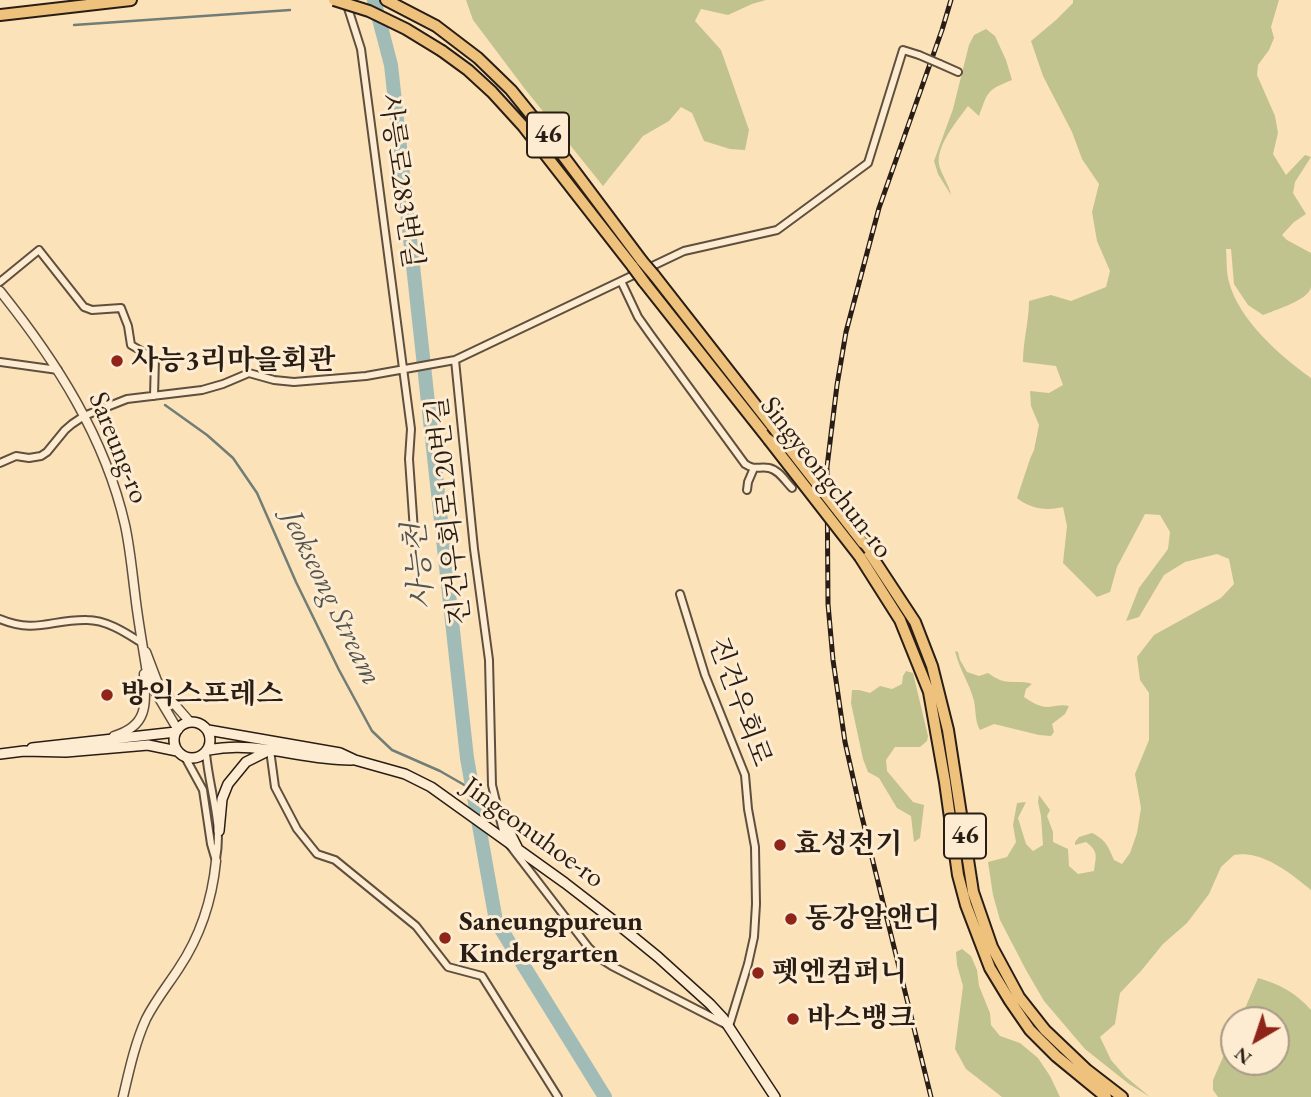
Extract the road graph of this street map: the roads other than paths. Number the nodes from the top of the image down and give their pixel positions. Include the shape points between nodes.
1 (131, 0) edge
2 (334, 0) edge
3 (346, 0) edge
4 (386, 0) edge
5 (0, 15) edge
6 (958, 72) dead end
7 (637, 264) junction
8 (649, 279) junction
9 (621, 281) junction
10 (0, 282) edge
11 (0, 291) edge
12 (455, 360) junction
13 (0, 362) edge
14 (404, 369) junction
15 (58, 370) junction
16 (154, 396) junction
17 (84, 416) junction
18 (0, 463) edge
19 (754, 468) junction
20 (792, 488) dead end
21 (747, 490) dead end
22 (412, 542) dead end
23 (680, 594) dead end
24 (0, 619) edge
25 (142, 643) junction
26 (190, 722) junction
27 (208, 730) junction
28 (177, 731) junction
29 (103, 739) junction
30 (270, 750) junction
31 (24, 751) junction
32 (207, 751) junction
33 (0, 754) edge
34 (181, 754) junction
35 (355, 760) junction
36 (499, 810) junction
37 (219, 831) junction
38 (505, 839) junction
39 (518, 848) junction
40 (215, 861) junction
41 (729, 1026) junction
42 (123, 1097) edge
43 (558, 1097) edge
44 (775, 1097) edge
45 (1106, 1097) edge
46 (1122, 1097) edge

1 - 5 highway
2 - 7 highway, Singyeongchun-ro / 46, bridge via 369,10 406,29 468,70 516,118
3 - 14 street, 사릉로283번길 via 360,49
4 - 7 highway, Singyeongchun-ro / 46 via 436,26 511,90 549,136
6 - 9 street, 진건우회로120번길, bridge via 904,50 868,163 777,230 684,251
7 - 8 highway, Singyeongchun-ro / 46, bridge
8 - 45 highway, Singyeongchun-ro / 46, bridge via 860,556 900,620 929,692 958,875 990,968 1030,1030
8 - 46 highway, Singyeongchun-ro / 46, bridge via 863,543 915,622 948,730 973,892 992,947 1019,997 1045,1030
9 - 12 street, 진건우회로120번길
9 - 19 street via 662,352 745,464
10 - 16 street via 39,250 84,307 121,308 131,345 155,359
11 - 15 street, Sareung-ro
12 - 14 street
12 - 36 street, 진건우회로120번길 via 489,660 492,785
13 - 15 street
14 - 16 street via 294,382 249,373 212,387
14 - 22 street, 사릉로283번길 via 411,429
15 - 17 street, Sareung-ro
16 - 17 street via 127,400
17 - 18 street via 41,456 16,456
17 - 25 street, Sareung-ro via 121,509
19 - 20 street via 773,469
19 - 21 street
23 - 41 street, 진건우회로 via 705,675 745,775 755,847 754,937
24 - 25 street via 29,627 96,621
25 - 26 street, Sareung-ro via 157,681
25 - 28 street, Sareung-ro via 150,681
25 - 29 street via 146,705 142,717 125,733
26 - 27 main road
26 - 28 main road
27 - 32 main road via 211,743
27 - 35 main road, Jingeonuhoe-ro via 340,753
28 - 29 main road
28 - 34 main road via 174,741
29 - 31 main road
30 - 32 main road, Jingeonuhoe-ro via 242,746
30 - 35 main road, Jingeonuhoe-ro
30 - 37 main road via 246,762 228,784
30 - 43 street via 275,787 297,829 317,854 335,860 416,926 448,967 482,976
31 - 33 main road
31 - 34 main road via 148,745
32 - 34 main road via 198,758
32 - 37 street
34 - 40 street via 203,790
35 - 38 main road, Jingeonuhoe-ro via 405,774 431,787
36 - 38 street, 진건우회로120번길
36 - 39 main road
37 - 40 street
38 - 39 main road, Jingeonuhoe-ro
38 - 41 street via 581,939 601,958
39 - 41 main road, Jingeonuhoe-ro via 658,957
40 - 42 street via 201,929 146,1019
41 - 44 main road, Jingeonuhoe-ro

